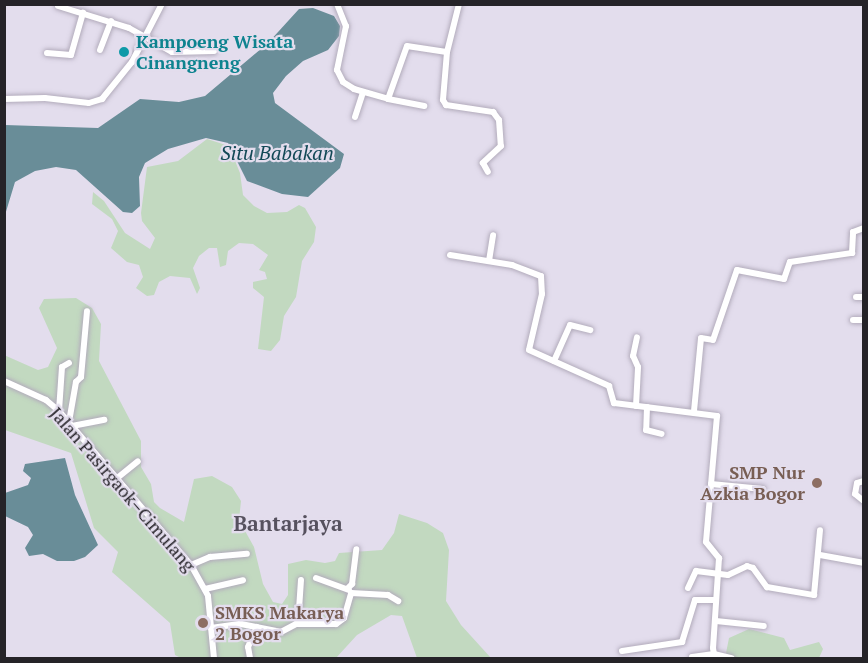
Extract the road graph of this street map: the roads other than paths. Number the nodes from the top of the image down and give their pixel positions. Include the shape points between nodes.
1 (162, 4) edge
2 (337, 4) edge
3 (459, 4) edge
4 (58, 6) edge
5 (83, 13) junction
6 (111, 21) junction
7 (143, 36) junction
8 (100, 50) dead end
9 (214, 51) dead end
10 (447, 52) junction
11 (47, 53) dead end
12 (363, 92) junction
13 (4, 99) edge
14 (388, 99) junction
15 (424, 106) dead end
16 (355, 117) dead end
17 (488, 172) dead end
18 (864, 228) edge
19 (493, 236) dead end
20 (450, 255) dead end
21 (489, 261) junction
22 (856, 297) dead end
23 (864, 297) edge
24 (87, 310) dead end
25 (853, 320) dead end
26 (864, 320) edge
27 (590, 330) dead end
28 (637, 337) dead end
29 (554, 361) junction
30 (69, 363) dead end
31 (4, 381) edge
32 (636, 406) junction
33 (647, 407) junction
34 (59, 411) junction
35 (694, 411) junction
36 (104, 420) dead end
37 (71, 424) junction
38 (662, 434) dead end
39 (138, 461) dead end
40 (116, 479) junction
41 (864, 481) edge
42 (711, 484) junction
43 (763, 489) dead end
44 (864, 501) edge
45 (819, 530) dead end
46 (356, 549) dead end
47 (247, 554) dead end
48 (820, 555) junction
49 (864, 563) edge
50 (191, 565) junction
51 (717, 574) junction
52 (316, 578) dead end
53 (243, 580) dead end
54 (301, 580) dead end
55 (688, 588) dead end
56 (205, 589) junction
57 (350, 590) junction
58 (716, 600) junction
59 (398, 601) dead end
60 (716, 621) junction
61 (298, 624) junction
62 (764, 626) dead end
63 (257, 627) junction
64 (211, 628) junction
65 (622, 651) dead end
66 (714, 654) junction
67 (692, 657) edge
68 (214, 658) edge
69 (249, 658) edge
70 (732, 658) edge

1 - 7 street
2 - 12 street via 346,26 337,70 346,85
3 - 10 street
4 - 5 street
5 - 6 street
5 - 11 street via 71,55
6 - 7 street
6 - 8 street
7 - 9 street via 172,52
7 - 13 street via 127,71 96,102
10 - 14 street via 407,46
10 - 17 street via 444,104 493,112 499,120 501,146 483,163
12 - 14 street
12 - 16 street
14 - 15 street
18 - 35 street via 854,232 852,253 790,262 784,279 737,270 713,340 701,338
19 - 21 street
20 - 21 street
21 - 29 street via 541,276 542,294 529,350
22 - 23 street
24 - 37 street via 81,377 76,382
25 - 26 street
27 - 29 street via 570,325
28 - 32 street via 633,356 638,367
29 - 32 street via 609,386 614,403
30 - 34 street via 62,367
31 - 34 street, Jalan Pasirgaok–Cimulang via 29,391
32 - 33 street
33 - 35 street
33 - 38 street via 646,430
34 - 37 street, Jalan Pasirgaok–Cimulang
35 - 42 street via 713,413 718,420
36 - 37 street
37 - 40 street, Jalan Pasirgaok–Cimulang
39 - 40 street
40 - 50 street, Jalan Pasirgaok–Cimulang
41 - 44 street via 857,483 855,494
42 - 43 street
42 - 51 street via 707,545 719,556
45 - 48 street
46 - 57 street
47 - 50 street via 210,556
48 - 49 street
48 - 51 street via 814,595 767,587 752,567 739,567 730,575
50 - 56 street, Jalan Pasirgaok–Cimulang
51 - 55 street via 696,571
51 - 58 street
52 - 57 street
53 - 56 street
54 - 61 street
56 - 64 street, Jalan Pasirgaok–Cimulang
57 - 59 street via 388,595
57 - 61 street via 341,622
58 - 60 street
58 - 65 street via 695,600 682,642
60 - 62 street
60 - 66 street
61 - 63 street via 281,632
63 - 64 street via 241,624
63 - 69 street via 248,647
64 - 68 street, Jalan Pasirgaok–Cimulang
66 - 67 street
66 - 70 street

